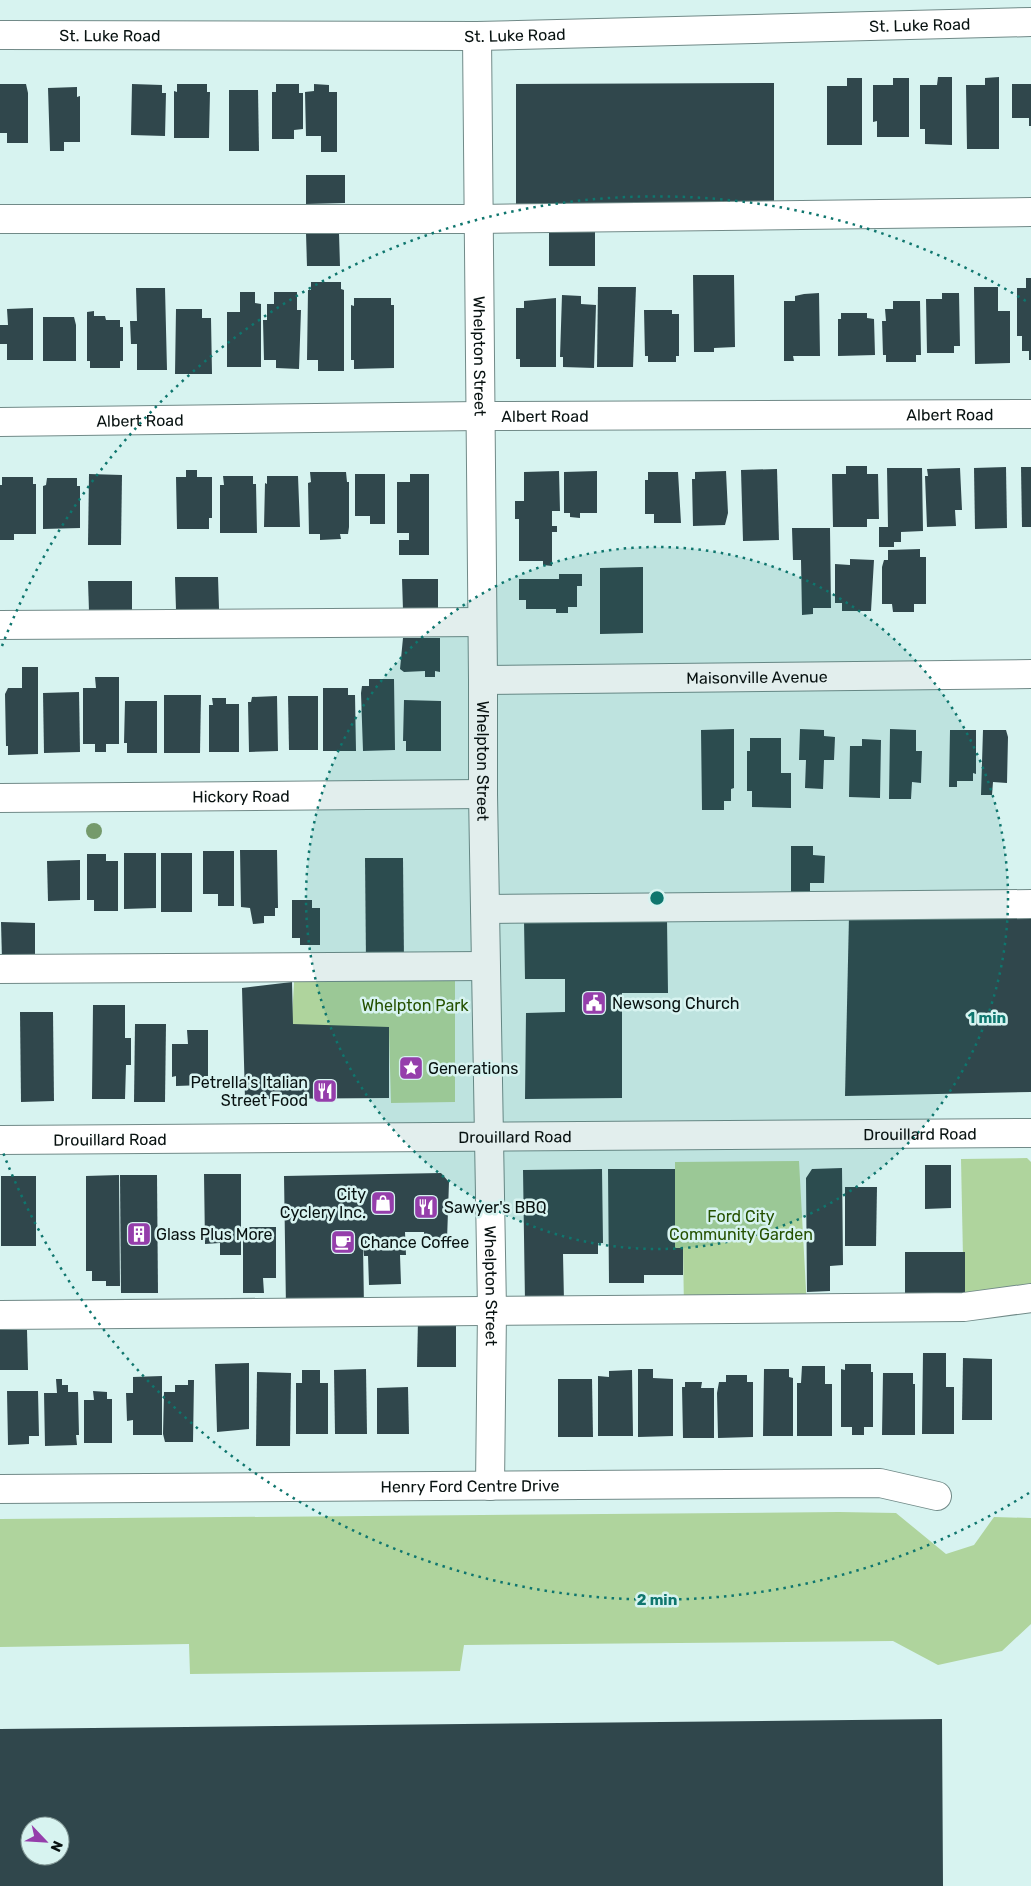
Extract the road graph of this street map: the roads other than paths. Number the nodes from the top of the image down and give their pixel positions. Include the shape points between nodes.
1 (1031, 22) edge
2 (0, 36) edge
3 (477, 36) junction
4 (1031, 212) edge
5 (0, 219) edge
6 (478, 219) junction
7 (1031, 414) edge
8 (480, 416) junction
9 (0, 422) edge
10 (482, 622) junction
11 (0, 625) edge
12 (1031, 674) edge
13 (483, 680) junction
14 (483, 794) junction
15 (0, 798) edge
16 (1031, 904) edge
17 (484, 909) junction
18 (485, 966) junction
19 (0, 969) edge
20 (1031, 1133) edge
21 (489, 1136) junction
22 (0, 1140) edge
23 (1031, 1298) edge
24 (492, 1310) junction
25 (0, 1315) edge
26 (490, 1486) junction
27 (0, 1489) edge
28 (938, 1496) dead end

1 - 3 street, St. Luke Road
2 - 3 street, St. Luke Road
3 - 6 street, Whelpton Street
4 - 6 street
5 - 6 street
6 - 8 street, Whelpton Street
7 - 8 street, Albert Road
8 - 9 street, Albert Road
8 - 10 street, Whelpton Street
10 - 11 street
10 - 13 street, Whelpton Street
12 - 13 street, Maisonville Avenue
13 - 14 street, Whelpton Street
14 - 15 street, Hickory Road
14 - 17 street, Whelpton Street
16 - 17 street
17 - 18 street, Whelpton Street
18 - 19 street
18 - 21 street, Whelpton Street
20 - 21 street, Drouillard Road
21 - 22 street, Drouillard Road
21 - 24 street, Whelpton Street
23 - 24 street via 964,1307
24 - 25 street
24 - 26 street, Whelpton Street
26 - 27 street, Henry Ford Centre Drive
26 - 28 street, Henry Ford Centre Drive via 880,1483

